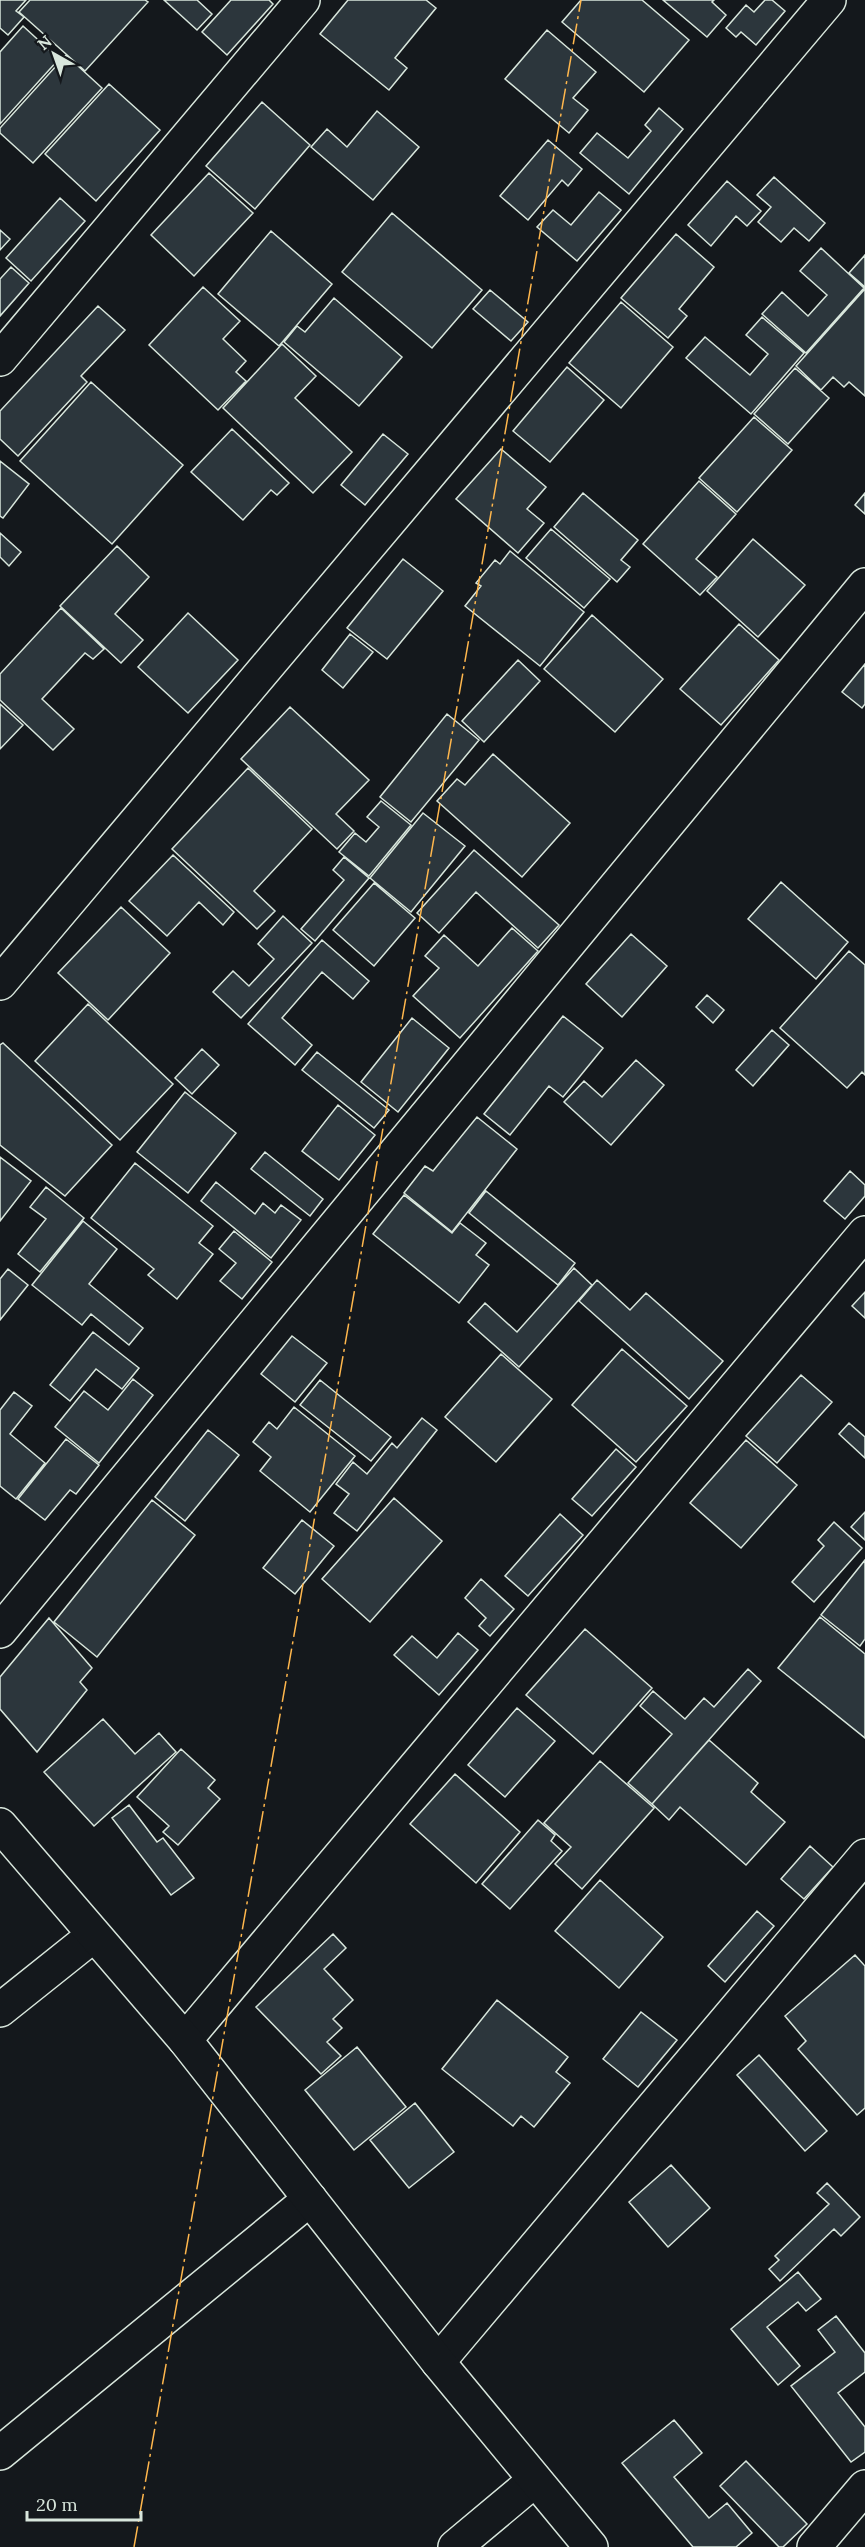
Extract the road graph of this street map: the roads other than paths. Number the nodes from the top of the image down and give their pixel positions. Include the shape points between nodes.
1 (303, 0) edge
2 (829, 0) edge
3 (0, 358) edge
4 (865, 585) edge
5 (0, 983) edge
6 (865, 1233) edge
7 (0, 1630) edge
8 (0, 1825) edge
9 (865, 1856) edge
10 (94, 1935) junction
11 (0, 2010) edge
12 (185, 2040) junction
13 (310, 2199) junction
14 (438, 2362) junction
15 (0, 2453) edge
16 (535, 2480) junction
17 (865, 2487) edge
18 (455, 2547) edge
19 (591, 2547) edge
20 (814, 2547) edge

1 - 3 street
2 - 5 street
4 - 7 street
6 - 12 street
8 - 10 street
9 - 14 street
10 - 11 street
10 - 12 street
12 - 13 street
13 - 14 street
13 - 15 street
14 - 16 street
16 - 18 street
16 - 19 street
17 - 20 street

